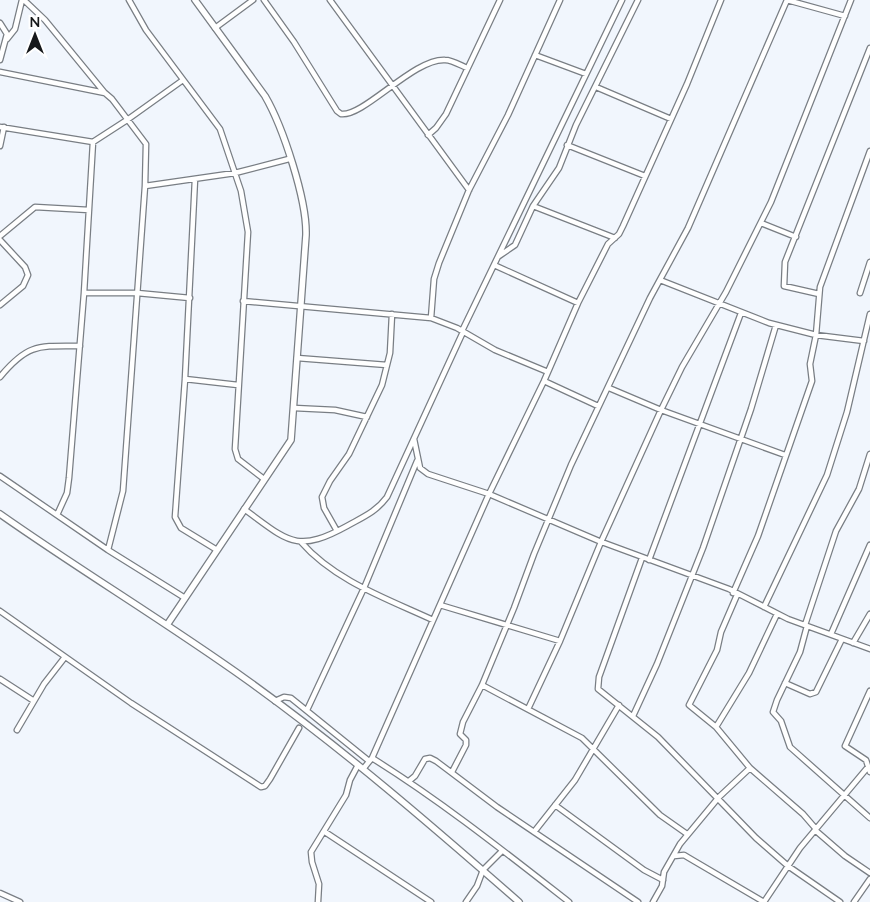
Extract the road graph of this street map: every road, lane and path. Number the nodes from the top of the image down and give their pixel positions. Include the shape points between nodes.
1 (23, 0) edge
2 (129, 0) edge
3 (194, 0) edge
4 (253, 0) edge
5 (264, 0) edge
6 (330, 0) edge
7 (500, 0) edge
8 (560, 0) edge
9 (622, 0) edge
10 (638, 0) edge
11 (721, 0) edge
12 (787, 0) edge
13 (851, 0) edge
14 (845, 16) junction
15 (0, 23) edge
16 (215, 28) junction
17 (7, 39) junction
18 (870, 48) edge
19 (535, 54) junction
20 (0, 60) edge
21 (467, 68) junction
22 (0, 72) edge
23 (586, 74) junction
24 (183, 80) junction
25 (392, 86) junction
26 (596, 87) junction
27 (104, 93) junction
28 (671, 119) junction
29 (127, 120) junction
30 (2, 127) edge
31 (428, 135) junction
32 (92, 142) junction
33 (567, 145) junction
34 (0, 146) edge
35 (870, 151) edge
36 (290, 159) junction
37 (235, 173) junction
38 (644, 176) junction
39 (195, 179) junction
40 (146, 186) junction
41 (469, 190) junction
42 (533, 206) junction
43 (89, 210) junction
44 (761, 224) junction
45 (0, 236) edge
46 (796, 237) junction
47 (615, 238) junction
48 (0, 240) edge
49 (499, 256) junction
50 (870, 262) edge
51 (494, 265) junction
52 (660, 280) junction
53 (84, 293) junction
54 (137, 293) junction
55 (860, 293) dead end
56 (819, 294) junction
57 (190, 298) junction
58 (243, 301) junction
59 (578, 304) junction
60 (0, 305) edge
61 (718, 305) junction
62 (301, 308) junction
63 (741, 313) junction
64 (392, 314) junction
65 (870, 314) edge
66 (431, 318) junction
67 (776, 325) junction
68 (463, 331) junction
69 (816, 335) junction
70 (864, 341) junction
71 (80, 346) junction
72 (297, 358) junction
73 (387, 365) junction
74 (548, 372) junction
75 (0, 377) edge
76 (185, 379) junction
77 (544, 381) junction
78 (238, 385) junction
79 (608, 388) junction
80 (598, 406) junction
81 (294, 408) junction
82 (661, 410) junction
83 (366, 417) junction
84 (700, 424) junction
85 (414, 439) junction
86 (740, 439) junction
87 (870, 454) edge
88 (785, 455) junction
89 (418, 460) junction
90 (0, 476) edge
91 (264, 479) junction
92 (489, 494) junction
93 (244, 508) junction
94 (0, 514) edge
95 (57, 515) junction
96 (547, 520) junction
97 (337, 531) junction
98 (301, 542) junction
99 (601, 542) junction
100 (870, 545) edge
101 (108, 550) junction
102 (217, 550) junction
103 (642, 558) junction
104 (649, 560) junction
105 (693, 576) junction
106 (364, 588) junction
107 (735, 594) junction
108 (185, 598) junction
109 (440, 605) junction
110 (764, 607) junction
111 (0, 611) edge
112 (777, 614) junction
113 (870, 614) edge
114 (433, 620) junction
115 (167, 625) junction
116 (506, 625) junction
117 (806, 625) junction
118 (831, 634) junction
119 (842, 639) junction
120 (560, 641) junction
121 (853, 642) junction
122 (870, 649) edge
123 (65, 657) junction
124 (0, 679) edge
125 (785, 683) junction
126 (482, 685) junction
127 (870, 691) edge
128 (34, 701) junction
129 (275, 701) junction
130 (619, 705) junction
131 (528, 709) junction
132 (307, 710) junction
133 (632, 716) junction
134 (716, 727) junction
135 (299, 728) dead end
136 (17, 730) dead end
137 (595, 749) junction
138 (371, 759) junction
139 (360, 767) junction
140 (750, 768) junction
141 (869, 770) edge
142 (452, 772) junction
143 (409, 781) junction
144 (844, 795) junction
145 (719, 797) junction
146 (555, 805) junction
147 (870, 818) edge
148 (815, 830) junction
149 (325, 832) junction
150 (534, 832) junction
151 (687, 834) junction
152 (502, 851) junction
153 (674, 856) junction
154 (788, 866) junction
155 (483, 870) junction
156 (870, 873) edge
157 (870, 878) edge
158 (663, 880) junction
159 (868, 889) edge
160 (0, 893) edge
161 (20, 902) edge
162 (318, 902) edge
163 (431, 902) edge
164 (466, 902) edge
165 (519, 902) edge
166 (569, 902) edge
167 (638, 902) edge
168 (653, 902) edge
169 (764, 902) edge
170 (840, 902) edge
171 (854, 902) edge

1 - 17 street via 15,29
1 - 27 street via 48,23
2 - 24 street via 146,30
3 - 16 street
4 - 16 street
5 - 25 street via 339,113 357,110
6 - 25 street
7 - 21 street
8 - 19 street
9 - 23 street
10 - 26 street
11 - 28 street
12 - 14 street
12 - 52 street via 688,228
13 - 14 street
14 - 44 street
15 - 17 street
16 - 36 street via 265,96
17 - 20 street
18 - 46 street
19 - 23 street
19 - 41 street
21 - 25 street via 445,60 431,62
21 - 31 street via 446,114
22 - 27 street
23 - 49 street
24 - 29 street
24 - 37 street via 220,130
25 - 31 street
26 - 28 street
26 - 33 street
27 - 29 street
28 - 38 street
29 - 32 street
29 - 40 street via 146,144
30 - 32 street
30 - 34 street
31 - 41 street
32 - 43 street
33 - 38 street
33 - 42 street via 559,168
35 - 56 street via 824,272
36 - 37 street
36 - 62 street via 305,209
37 - 39 street
37 - 58 street via 248,232
38 - 47 street
39 - 40 street
39 - 57 street
40 - 54 street
41 - 66 street via 436,272
42 - 47 street
42 - 49 street via 515,245
43 - 45 street via 35,206
43 - 53 street
44 - 46 street
44 - 61 street
46 - 56 street via 786,260 783,285
47 - 59 street via 608,244
48 - 60 street via 26,267 28,275 23,286
49 - 51 street
50 - 55 street
51 - 59 street
51 - 68 street
52 - 61 street
52 - 79 street
53 - 54 street
53 - 71 street
54 - 57 street
54 - 101 street via 123,491
56 - 69 street
57 - 76 street
58 - 62 street
58 - 78 street
59 - 74 street
61 - 63 street
61 - 82 street
62 - 64 street
62 - 72 street
63 - 67 street
63 - 84 street
64 - 66 street
64 - 73 street
65 - 70 street
66 - 68 street
67 - 69 street
67 - 86 street
68 - 74 street via 495,350
68 - 85 street
69 - 70 street
69 - 88 street via 810,364 812,381
70 - 110 street via 827,475
71 - 75 street via 33,348 15,360
71 - 95 street via 69,485
72 - 73 street
72 - 81 street
73 - 83 street via 382,385
74 - 77 street
76 - 78 street
76 - 102 street via 176,521 181,528
77 - 80 street
77 - 92 street
78 - 91 street via 236,456
79 - 80 street
79 - 82 street
80 - 96 street
81 - 83 street via 335,410
81 - 91 street via 291,440
82 - 84 street
82 - 99 street
83 - 97 street via 350,454 322,497 324,508
84 - 86 street
84 - 104 street
85 - 89 street
85 - 97 street via 382,504 367,516
86 - 88 street
86 - 105 street
87 - 117 street via 859,489 836,531
88 - 107 street
89 - 92 street via 420,468 428,474
89 - 106 street
90 - 95 street
91 - 93 street
92 - 96 street
92 - 109 street
93 - 98 street via 285,537
93 - 102 street
94 - 115 street
95 - 101 street
96 - 99 street
96 - 116 street
97 - 98 street via 321,540
98 - 106 street via 318,559
99 - 103 street
99 - 120 street
100 - 118 street
101 - 108 street
102 - 108 street
103 - 104 street
103 - 130 street via 598,681 599,691
104 - 105 street
105 - 107 street
105 - 133 street
106 - 114 street
106 - 132 street
107 - 110 street
107 - 134 street via 717,650 689,703 690,708
108 - 115 street
109 - 114 street
109 - 116 street
110 - 112 street
111 - 123 street
112 - 117 street
112 - 134 street via 749,674
113 - 121 street
114 - 138 street
115 - 129 street
116 - 120 street
116 - 126 street
117 - 118 street
117 - 125 street via 800,652
118 - 119 street
119 - 121 street
119 - 125 street via 816,692 810,694
120 - 131 street
121 - 122 street
123 - 128 street
123 - 135 street via 261,787 270,779
124 - 128 street
125 - 144 street via 773,710 783,725 789,744
126 - 131 street
126 - 142 street via 460,729 466,745
127 - 141 street via 845,746 866,760
128 - 136 street
129 - 132 street via 288,697
129 - 139 street
130 - 133 street
130 - 137 street
131 - 137 street via 576,734
132 - 138 street
133 - 145 street
134 - 140 street
137 - 146 street
137 - 151 street via 652,808
138 - 139 street
138 - 143 street
139 - 149 street via 350,780
139 - 155 street
140 - 145 street
140 - 148 street via 803,814
141 - 144 street
142 - 143 street via 436,760 427,758
142 - 150 street
143 - 152 street
144 - 147 street
144 - 148 street
145 - 151 street
145 - 154 street via 737,820
146 - 150 street
146 - 158 street via 644,870
148 - 154 street
148 - 156 street
149 - 162 street via 311,855 319,884
149 - 163 street
150 - 167 street
151 - 153 street
152 - 155 street
152 - 166 street
153 - 158 street
153 - 169 street via 689,858
154 - 169 street
154 - 170 street
155 - 164 street
155 - 165 street
157 - 159 street
158 - 168 street
159 - 171 street
160 - 161 street

